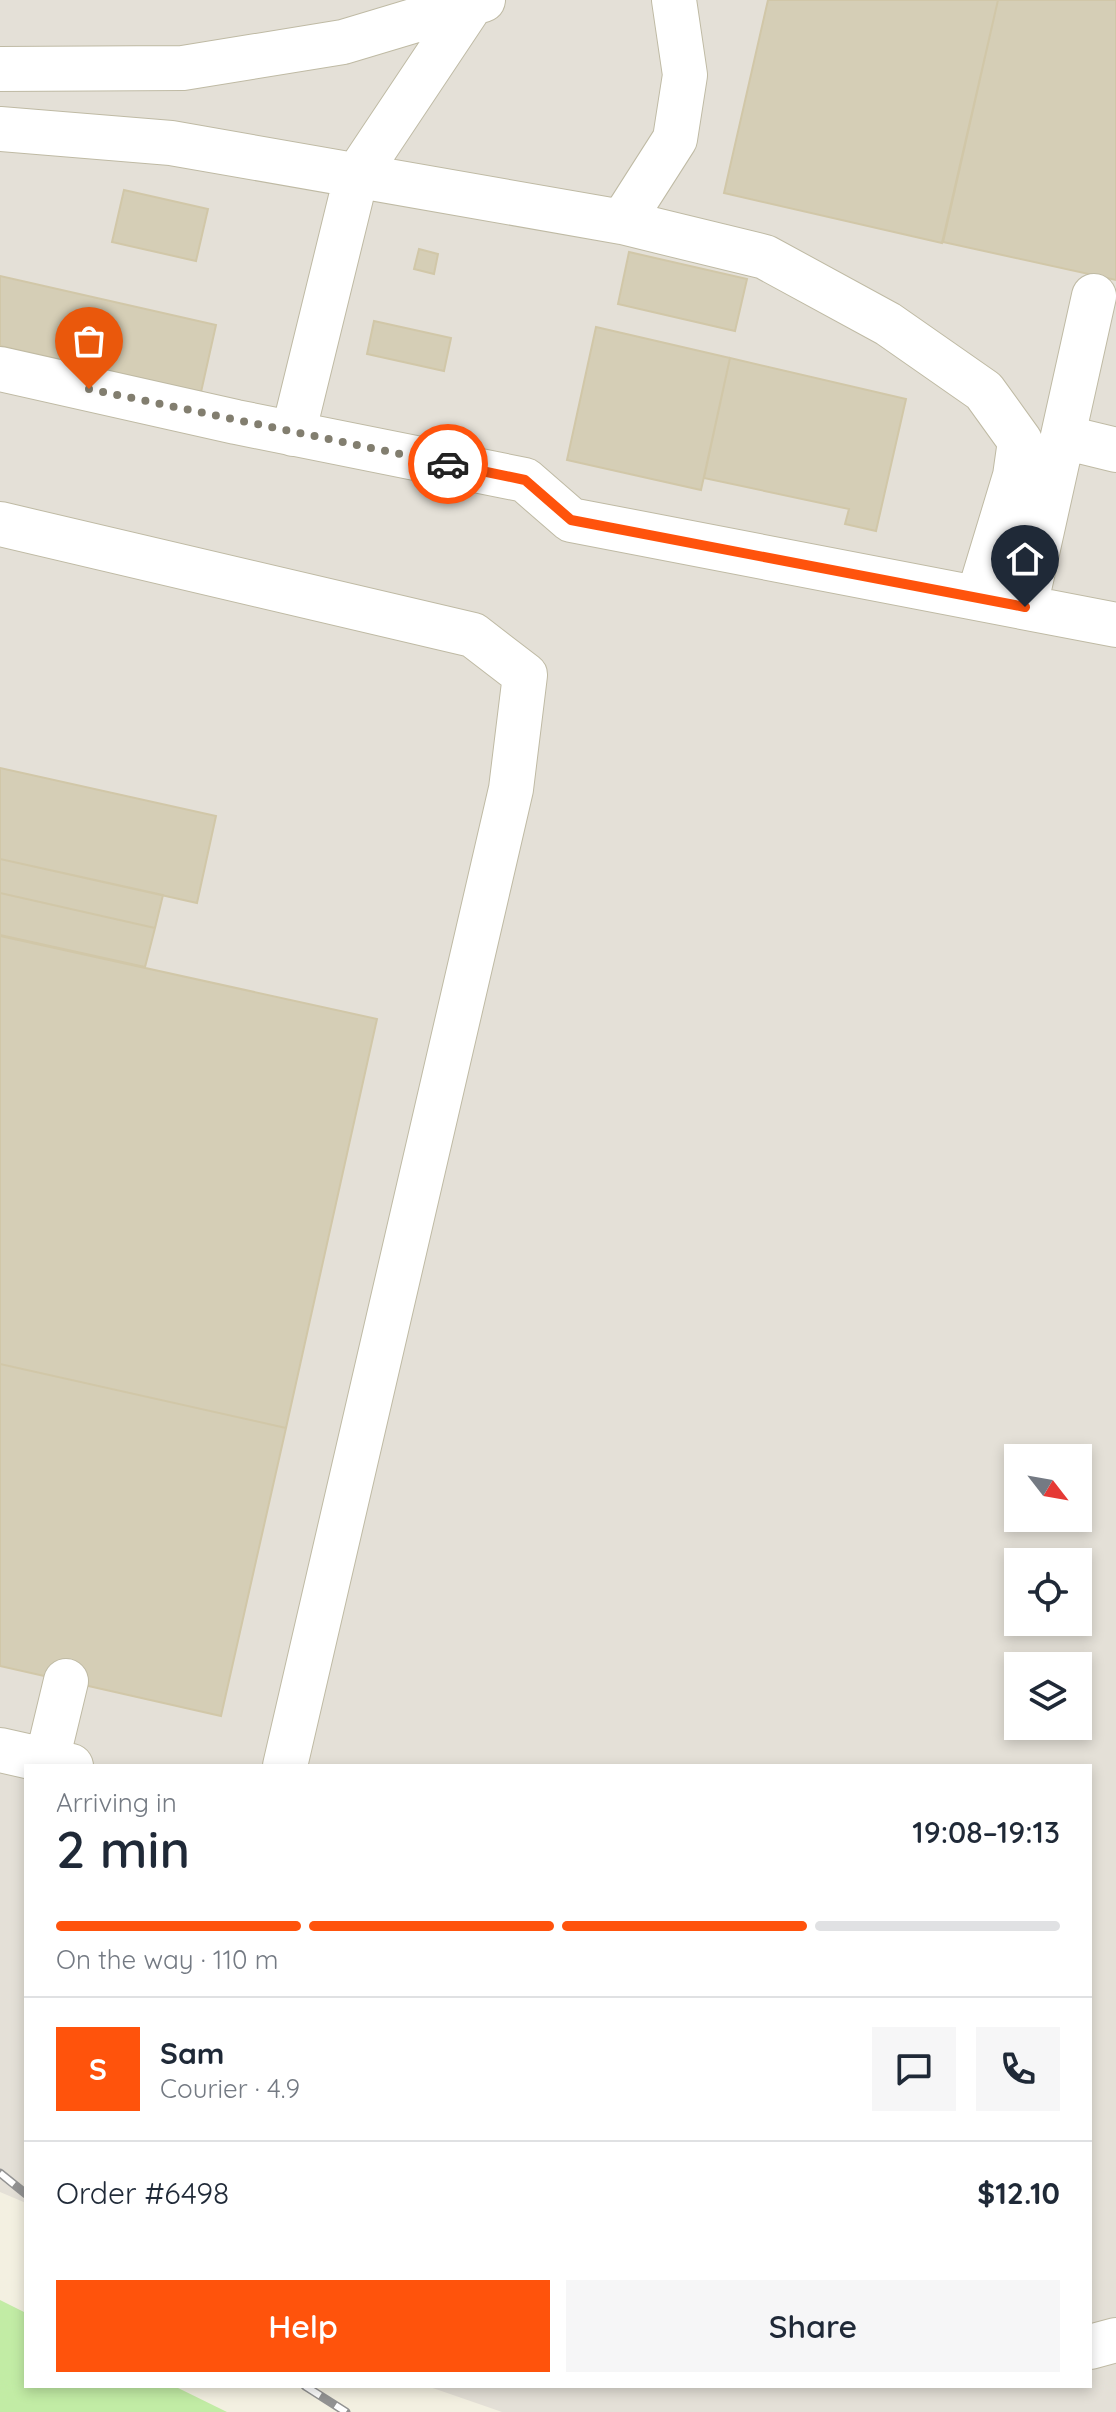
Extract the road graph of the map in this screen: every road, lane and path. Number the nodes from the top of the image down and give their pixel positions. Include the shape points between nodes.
1 (674, 0) edge
2 (477, 2) edge
3 (0, 69) edge
4 (0, 129) edge
5 (356, 177) junction
6 (622, 222) junction
7 (1094, 296) dead end
8 (0, 369) edge
9 (293, 434) junction
10 (1063, 437) junction
11 (1116, 450) edge
12 (0, 524) edge
13 (978, 598) junction
14 (1025, 607) junction
15 (1116, 625) edge
16 (66, 1681) dead end
17 (0, 1750) edge
18 (59, 1763) edge
19 (285, 1764) edge
20 (1116, 2340) edge
21 (1092, 2346) edge

1 - 6 lane via 685,75 675,139
2 - 3 lane via 343,42 183,68
2 - 5 lane
4 - 5 lane via 171,143
5 - 6 lane
5 - 9 lane
6 - 13 lane via 765,257 888,324 984,391 1020,441 1015,476
7 - 10 lane
8 - 9 lane
9 - 13 lane via 525,480 571,520
10 - 11 lane
10 - 14 lane
12 - 19 lane via 473,635 525,675 511,789
13 - 14 lane
14 - 15 lane
16 - 18 lane
17 - 18 lane
20 - 21 lane

